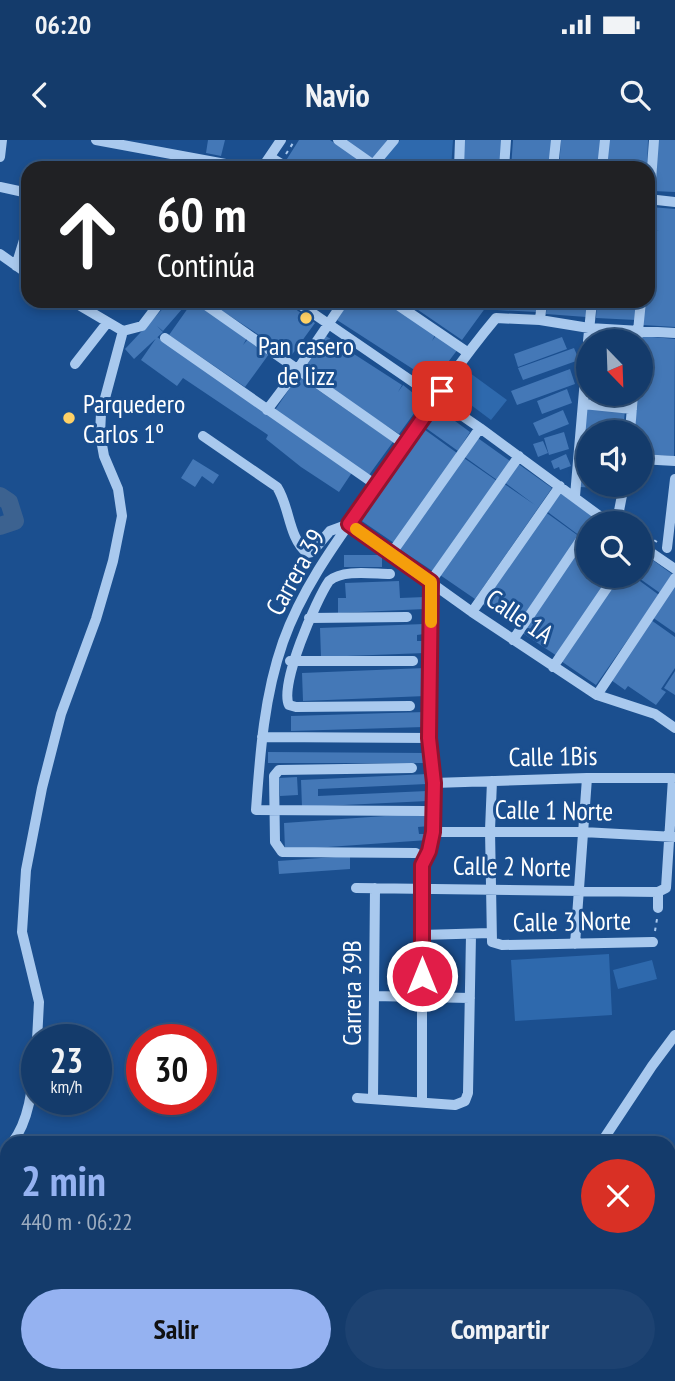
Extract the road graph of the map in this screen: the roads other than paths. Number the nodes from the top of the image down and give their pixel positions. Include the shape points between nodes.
1 (2, 140) edge
2 (96, 140) edge
3 (281, 140) edge
4 (338, 140) edge
5 (394, 140) edge
6 (460, 140) edge
7 (506, 140) edge
8 (556, 140) edge
9 (605, 140) edge
10 (653, 140) edge
11 (0, 157) edge
12 (270, 157) junction
13 (209, 161) edge
14 (267, 161) edge
15 (277, 161) edge
16 (369, 161) edge
17 (379, 161) edge
18 (458, 161) edge
19 (504, 161) edge
20 (554, 161) edge
21 (603, 161) edge
22 (651, 161) edge
23 (0, 187) edge
24 (21, 192) edge
25 (655, 200) edge
26 (675, 202) edge
27 (21, 250) edge
28 (0, 254) edge
29 (16, 267) junction
30 (21, 270) edge
31 (93, 308) edge
32 (156, 308) edge
33 (210, 308) edge
34 (305, 308) edge
35 (339, 308) edge
36 (402, 308) edge
37 (541, 308) edge
38 (591, 308) edge
39 (640, 308) edge
40 (540, 320) junction
41 (107, 323) junction
42 (328, 324) junction
43 (589, 328) junction
44 (595, 329) edge
45 (639, 329) edge
46 (123, 331) junction
47 (675, 333) edge
48 (653, 335) edge
49 (166, 338) dead end
50 (467, 352) junction
51 (75, 364) dead end
52 (298, 369) junction
53 (437, 399) junction
54 (583, 406) edge
55 (603, 406) edge
56 (632, 406) edge
57 (632, 409) junction
58 (267, 410) junction
59 (631, 420) edge
60 (480, 428) junction
61 (203, 436) dead end
62 (404, 444) junction
63 (519, 456) junction
64 (653, 460) edge
65 (675, 461) edge
66 (675, 479) edge
67 (376, 485) junction
68 (560, 486) junction
69 (575, 496) junction
70 (588, 511) edge
71 (349, 524) junction
72 (576, 548) edge
73 (667, 548) dead end
74 (391, 554) junction
75 (653, 554) edge
76 (675, 569) edge
77 (390, 574) dead end
78 (675, 578) edge
79 (431, 582) junction
80 (607, 588) edge
81 (472, 612) junction
82 (407, 617) dead end
83 (309, 618) junction
84 (513, 640) junction
85 (277, 660) junction
86 (294, 661) junction
87 (413, 661) dead end
88 (553, 667) junction
89 (597, 695) junction
90 (410, 706) dead end
91 (675, 728) edge
92 (263, 732) junction
93 (429, 738) junction
94 (412, 768) dead end
95 (674, 777) edge
96 (587, 778) junction
97 (492, 781) junction
98 (434, 783) junction
99 (274, 810) junction
100 (425, 811) dead end
101 (490, 830) junction
102 (433, 832) junction
103 (583, 832) junction
104 (673, 836) edge
105 (416, 853) dead end
106 (422, 887) junction
107 (356, 888) dead end
108 (375, 888) junction
109 (491, 888) junction
110 (579, 889) junction
111 (662, 890) junction
112 (658, 908) road end
113 (422, 934) junction
114 (471, 935) junction
115 (491, 937) junction
116 (653, 942) road end
117 (575, 944) junction
118 (374, 996) junction
119 (422, 996) junction
120 (470, 998) junction
121 (38, 1024) edge
122 (675, 1035) edge
123 (357, 1098) dead end
124 (373, 1099) junction
125 (422, 1103) junction
126 (25, 1115) edge
127 (15, 1136) edge
128 (606, 1136) edge

1 - 11 street
2 - 13 street
3 - 12 street
4 - 16 street
5 - 17 street
6 - 18 street
7 - 19 street
8 - 20 street
9 - 21 street
10 - 22 street
12 - 14 street
12 - 15 street
23 - 24 street
25 - 26 street
27 - 29 street
28 - 29 street
29 - 30 street
31 - 41 street
32 - 46 street via 142,326
33 - 52 street
34 - 42 street
35 - 42 street
36 - 50 street
37 - 40 street
38 - 43 street
39 - 45 street
40 - 43 street
40 - 50 street, Carrera 39 via 496,318
41 - 46 street
41 - 51 street
42 - 52 street
42 - 53 street
43 - 44 street
46 - 121 street via 101,413 100,434 122,516 96,619 61,714 26,870 22,932 39,1002
47 - 48 street
49 - 58 street
50 - 53 street, Carrera 39
52 - 58 street
52 - 62 street
53 - 60 street
53 - 62 street, Carrera 39
54 - 69 street
55 - 57 street
56 - 57 street
57 - 59 street
58 - 67 street
60 - 63 street
60 - 74 street
61 - 71 street via 277,487 290,525 307,553 330,531
62 - 67 street, Carrera 39
63 - 68 street
63 - 79 street
64 - 65 street
66 - 73 street
67 - 71 street, Carrera 39
68 - 69 street
68 - 81 street
69 - 70 street
71 - 74 street, Calle 1A
71 - 85 street, Carrera 39 via 308,586
72 - 84 street
74 - 79 street, Calle 1A
75 - 76 street
77 - 83 street via 334,577
78 - 89 street
79 - 81 street, Calle 1A
79 - 93 street
80 - 88 street
81 - 84 street, Calle 1A
82 - 83 street
83 - 86 street
84 - 88 street, Calle 1A
85 - 86 street
85 - 92 street, Carrera 39
86 - 87 street
86 - 90 street via 286,697 291,706
88 - 89 street, Calle 1A
89 - 91 street, Calle 1A via 655,715
92 - 93 street
92 - 99 street, Carrera 39 via 256,810
93 - 98 street
94 - 99 street via 279,770 274,776
95 - 96 street, Calle 1Bis
95 - 104 street
96 - 97 street, Calle 1Bis
96 - 103 street
97 - 98 street, Calle 1Bis
97 - 101 street
98 - 102 street
99 - 100 street
99 - 105 street via 275,842 282,852
101 - 102 street, Calle 1 Norte
101 - 103 street, Calle 1 Norte
101 - 109 street
102 - 106 street via 422,865
103 - 104 street, Calle 1 Norte
103 - 110 street
104 - 111 street
106 - 108 street, Calle 2 Norte
106 - 109 street, Calle 2 Norte
106 - 113 street
107 - 108 street, Calle 2 Norte
108 - 118 street, Carrera 39B
109 - 110 street, Calle 2 Norte
109 - 115 street
110 - 111 street, Calle 2 Norte
110 - 117 street
111 - 112 street
113 - 114 street, Calle 3 Norte
113 - 119 street
114 - 115 street, Calle 3 Norte
114 - 120 street
115 - 117 street, Calle 3 Norte via 502,944
116 - 117 street, Calle 3 Norte
118 - 119 street
118 - 124 street, Carrera 39B
119 - 120 street
119 - 125 street
120 - 125 street via 465,1101
122 - 128 street
123 - 124 street
124 - 125 street
126 - 127 street

